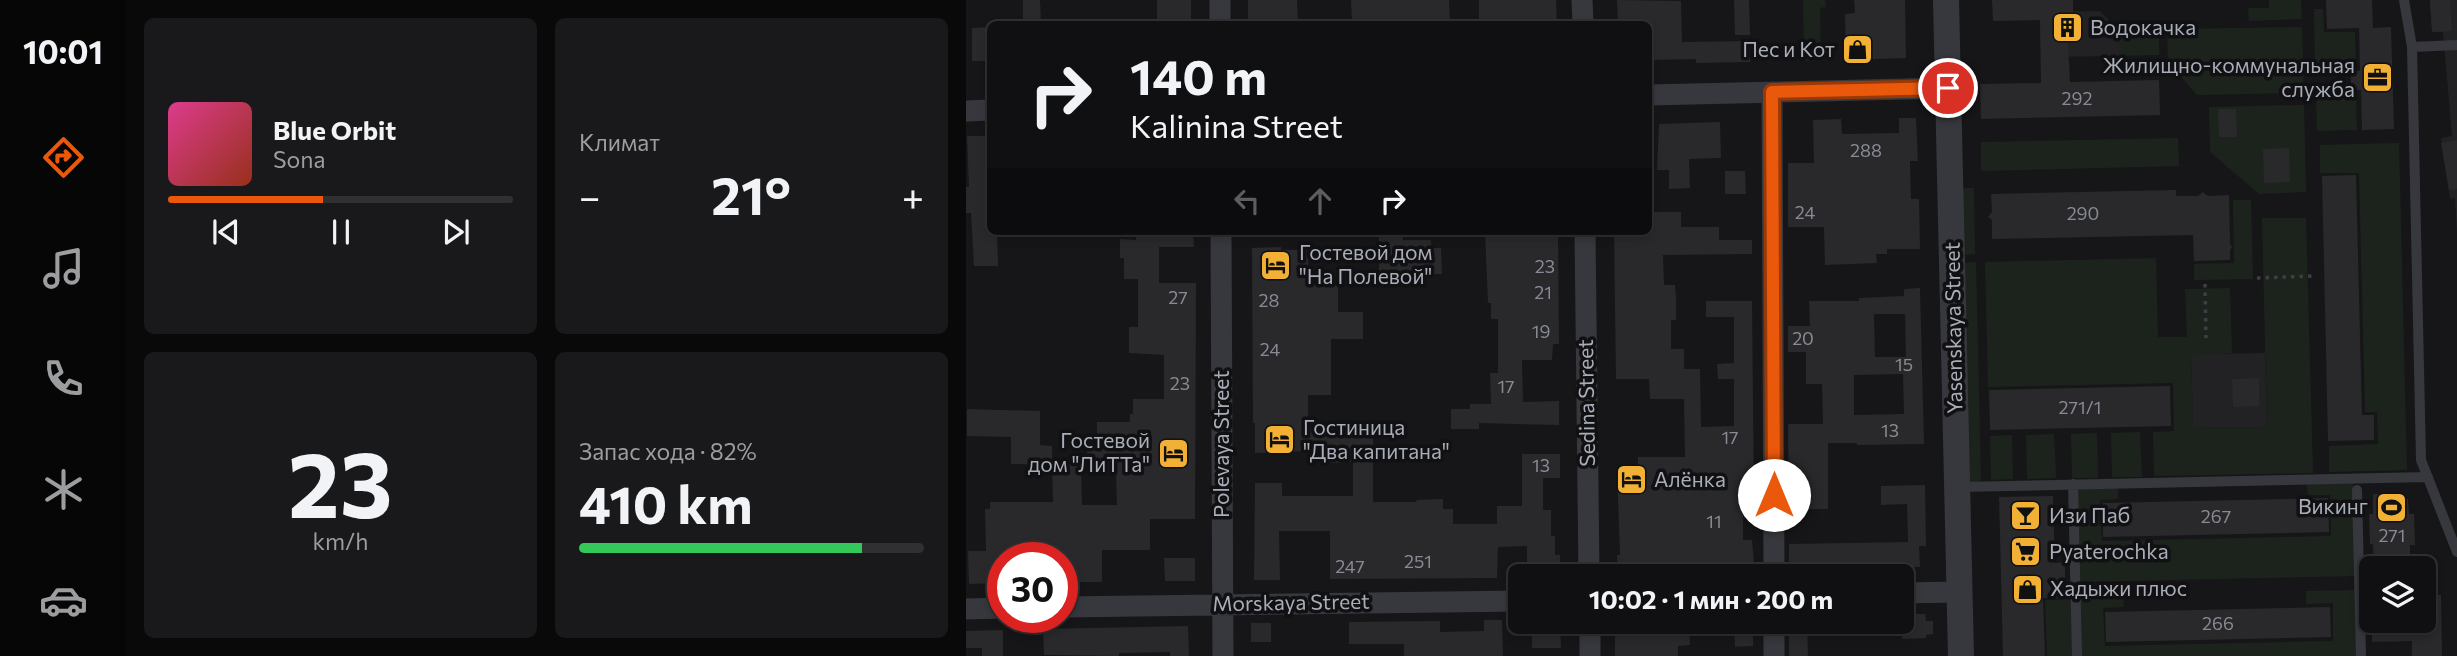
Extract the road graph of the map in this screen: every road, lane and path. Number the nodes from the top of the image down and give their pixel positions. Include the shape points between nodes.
1 (1220, 0) edge
2 (1582, 0) edge
3 (1946, 0) edge
4 (2404, 0) edge
5 (1220, 21) edge
6 (1583, 21) edge
7 (2457, 45) edge
8 (2412, 47) junction
9 (1948, 88) junction
10 (1772, 92) junction
11 (1652, 95) edge
12 (987, 110) edge
13 (966, 111) edge
14 (1221, 235) edge
15 (1585, 235) edge
16 (2313, 276) dead end
17 (2257, 278) dead end
18 (2205, 284) dead end
19 (2206, 338) dead end
20 (2428, 477) junction
21 (2073, 484) junction
22 (1957, 487) junction
23 (2357, 490) dead end
24 (2457, 552) edge
25 (1589, 564) edge
26 (1774, 564) edge
27 (1960, 592) junction
28 (1914, 593) edge
29 (1508, 601) edge
30 (1223, 604) junction
31 (1078, 607) edge
32 (987, 608) edge
33 (966, 609) edge
34 (1590, 634) edge
35 (1774, 634) edge
36 (1223, 656) edge
37 (1590, 656) edge
38 (1774, 656) edge
39 (1961, 656) edge
40 (2077, 656) edge
41 (2361, 656) edge

1 - 5 street
2 - 6 street
3 - 9 street, Yasenskaya Street
4 - 8 lane
7 - 8 lane
8 - 20 lane via 2421,460
9 - 10 street
9 - 22 street, Yasenskaya Street
10 - 11 street
10 - 26 street
12 - 13 street
14 - 30 street, Polevaya Street
15 - 25 street, Sedina Street
16 - 17 path
18 - 19 path
20 - 21 lane
20 - 24 lane
21 - 22 lane
21 - 40 lane
22 - 27 street, Yasenskaya Street
23 - 41 lane
27 - 28 street
27 - 39 street, Yasenskaya Street
29 - 30 street, Morskaya Street
30 - 31 street, Morskaya Street
30 - 36 street, Polevaya Street
32 - 33 street
34 - 37 street
35 - 38 street

